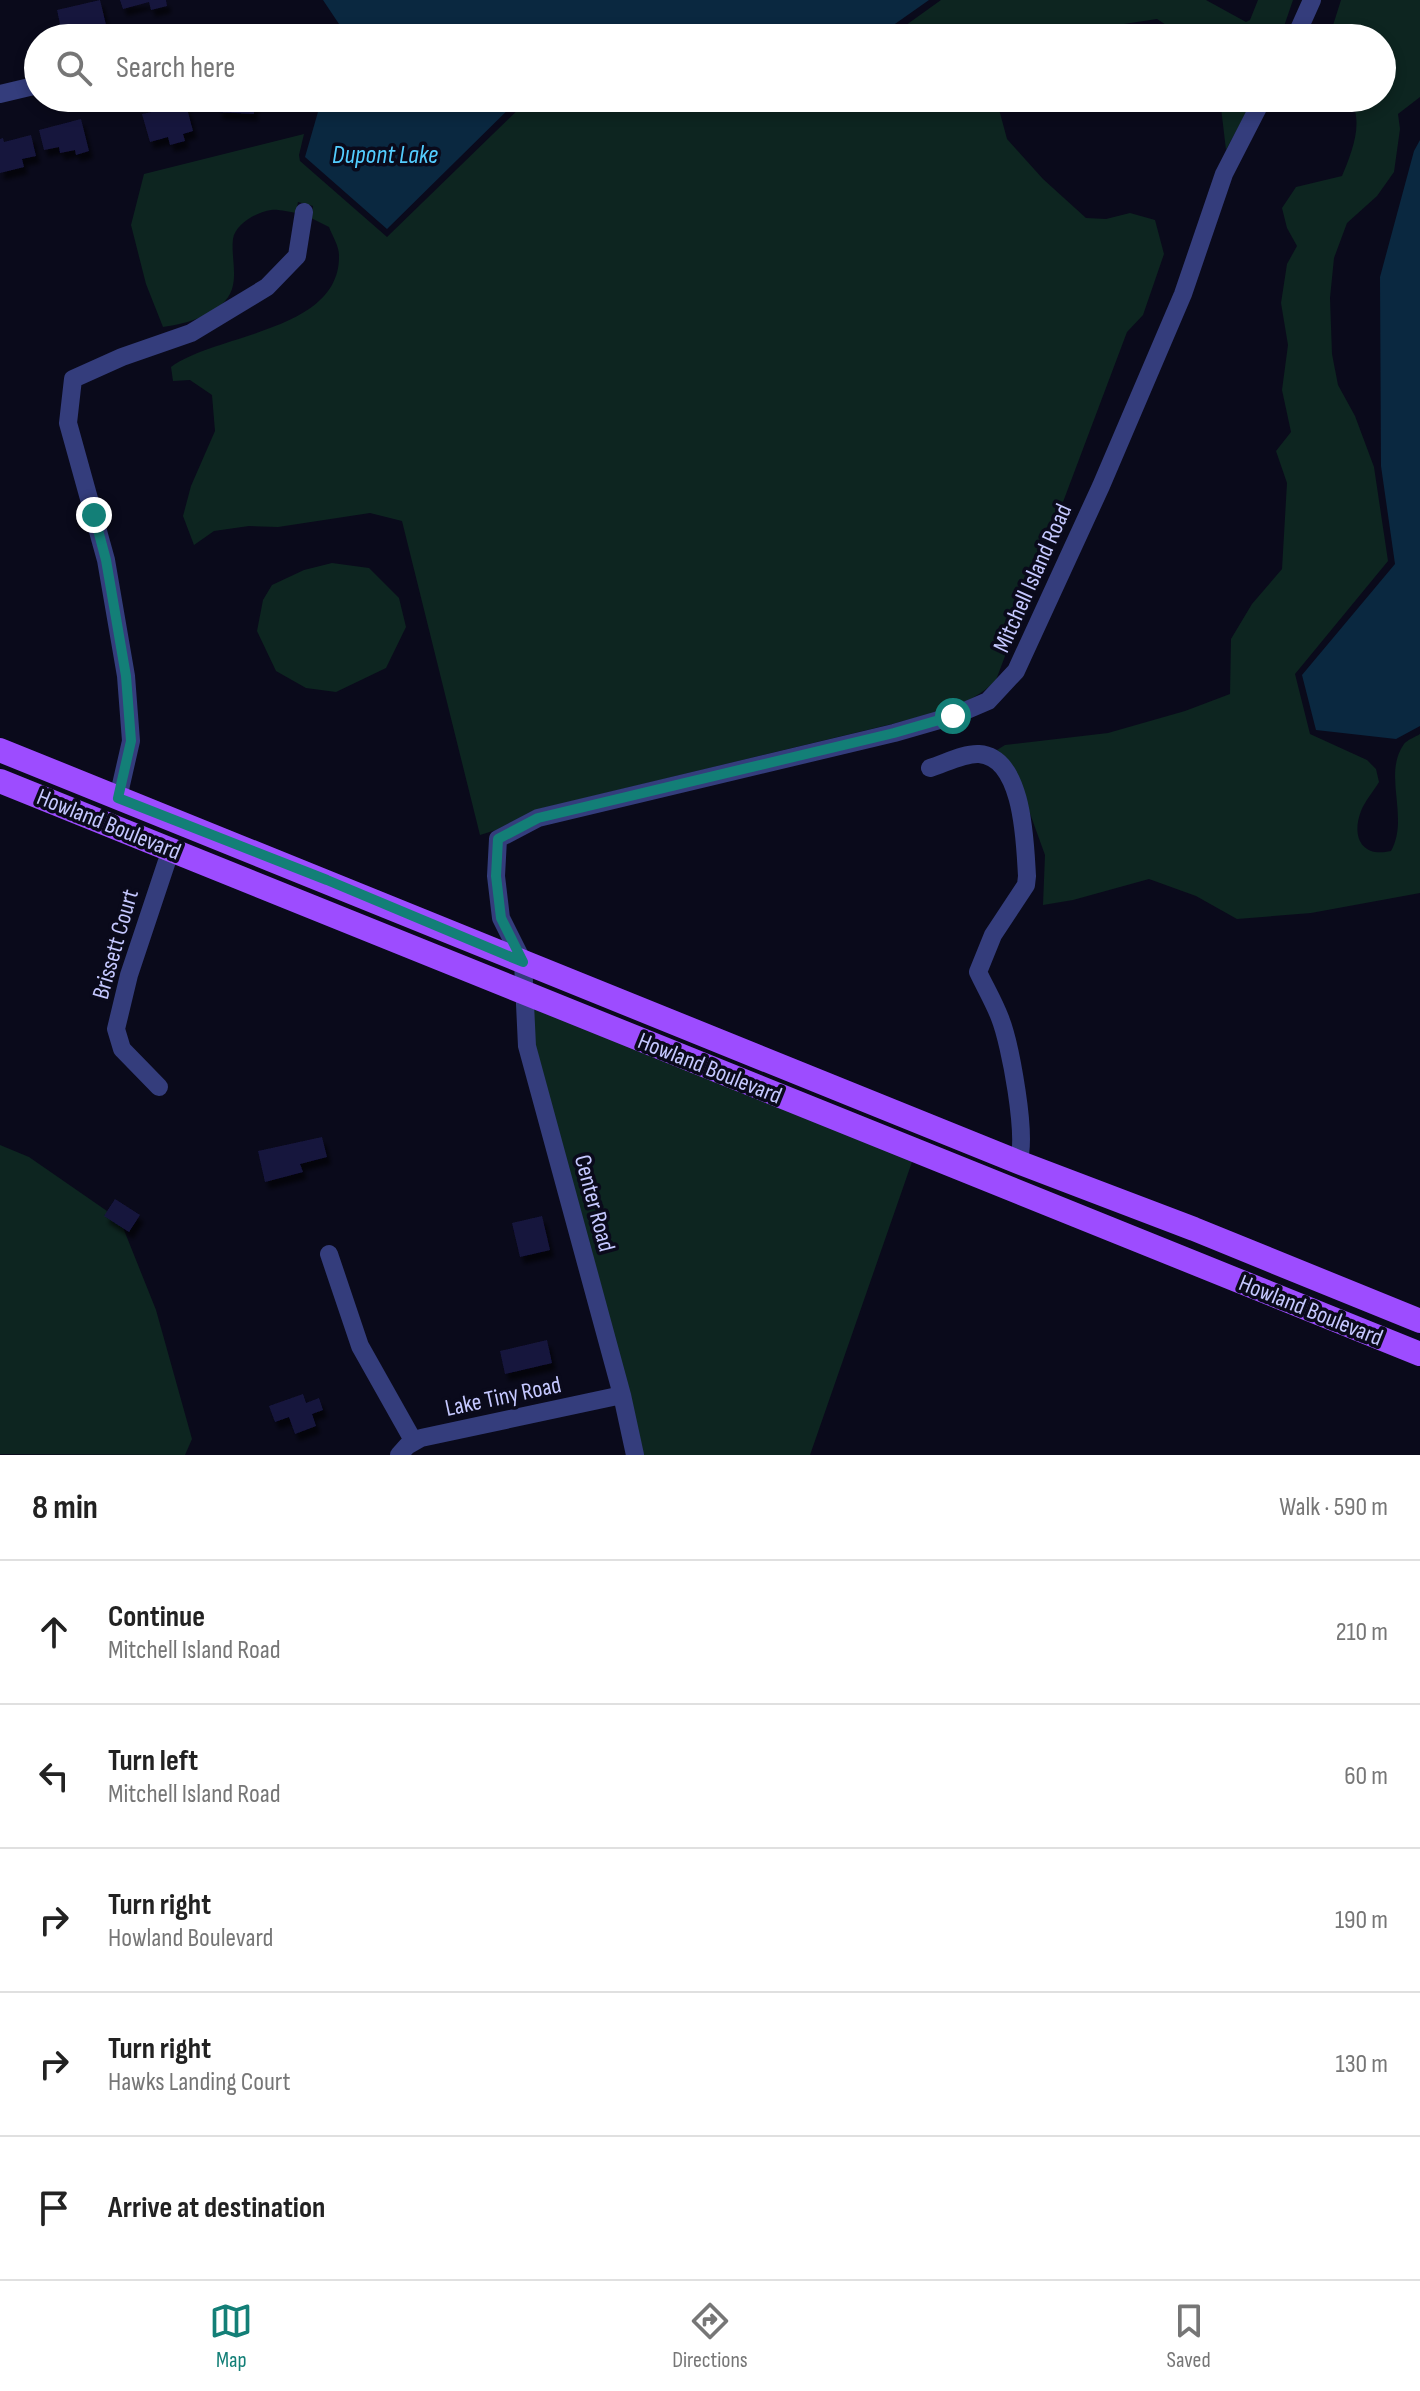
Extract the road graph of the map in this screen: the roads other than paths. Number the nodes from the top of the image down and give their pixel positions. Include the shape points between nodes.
1 (1312, 0) edge
2 (1301, 24) edge
3 (24, 88) edge
4 (0, 94) edge
5 (1256, 112) edge
6 (304, 212) dead end
7 (0, 750) edge
8 (930, 768) dead end
9 (0, 781) edge
10 (118, 798) junction
11 (171, 849) junction
12 (523, 962) junction
13 (525, 993) junction
14 (159, 1087) dead end
15 (1018, 1162) junction
16 (329, 1254) dead end
17 (1258, 1288) junction
18 (1395, 1309) junction
19 (1420, 1321) edge
20 (1414, 1348) edge
21 (622, 1395) junction
22 (414, 1442) junction
23 (399, 1455) edge
24 (635, 1455) edge

1 - 2 street
3 - 4 street
5 - 12 street, Mitchell Island Road via 1224,174 1183,294 1101,486 1016,671 988,701 953,716 538,818 498,839 501,918
6 - 10 street via 297,256 267,287 191,333 73,379 68,423 106,560 126,676 131,741
7 - 10 main road, Howland Boulevard
8 - 15 street via 980,754 997,763 1018,795 1026,885 997,927 978,972 1003,1027 1021,1130
9 - 11 main road, Howland Boulevard
10 - 12 main road, Howland Boulevard
11 - 13 main road, Howland Boulevard
11 - 14 street, Brissett Court via 116,1029 122,1049
12 - 13 street, Center Road
12 - 15 main road, Howland Boulevard
13 - 17 main road, Howland Boulevard
13 - 21 street, Center Road via 527,1046
15 - 18 main road, Howland Boulevard
16 - 22 street via 360,1346
17 - 18 main road via 1297,1290 1369,1317
17 - 20 main road, Howland Boulevard
18 - 19 main road, Howland Boulevard
21 - 22 street, Lake Tiny Road
21 - 24 street, Center Road
22 - 23 street, Lake Tiny Road

